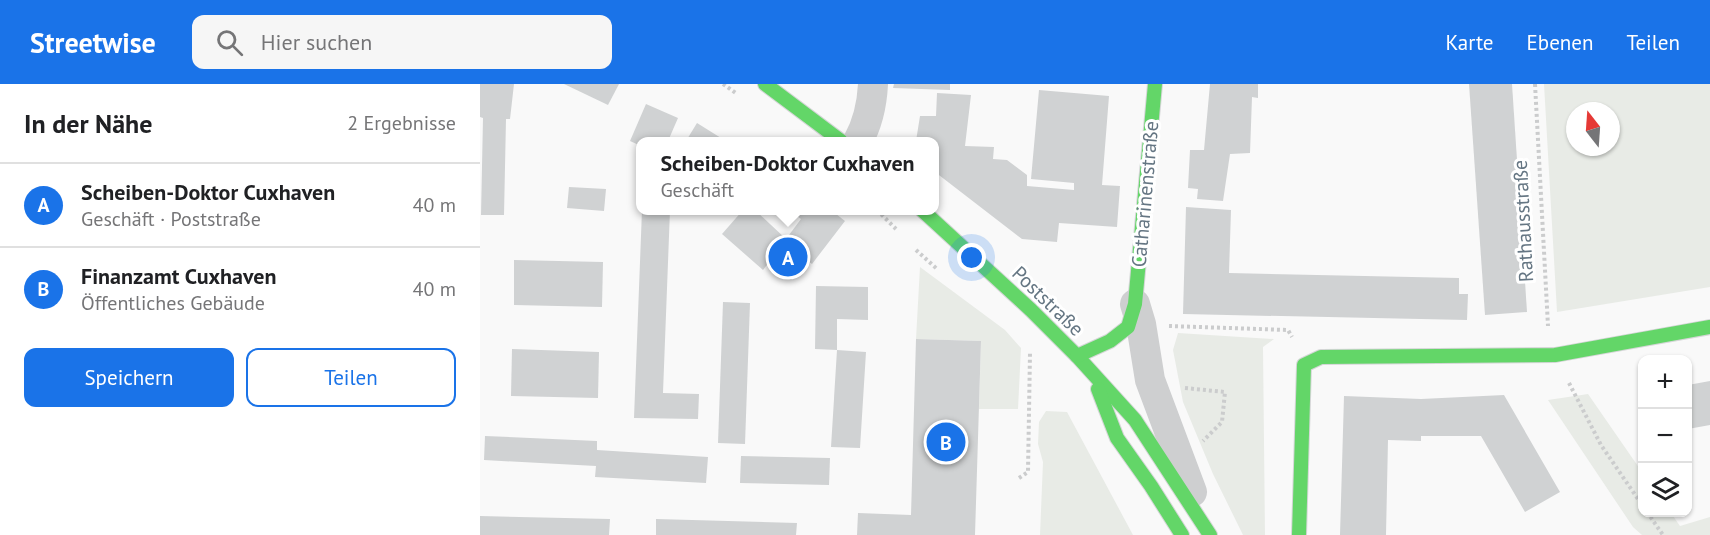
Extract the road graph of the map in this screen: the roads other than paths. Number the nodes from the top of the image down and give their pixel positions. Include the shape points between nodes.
1 (765, 84) edge
2 (873, 84) edge
3 (1155, 84) edge
4 (836, 137) edge
5 (860, 137) edge
6 (928, 215) edge
7 (1135, 304) junction
8 (1710, 327) edge
9 (1077, 356) junction
10 (1092, 373) junction
11 (1117, 438) junction
12 (1153, 515) dead end
13 (1198, 530) edge
14 (1299, 535) edge

1 - 4 street
2 - 5 street via 872,104
3 - 7 street, Catharinenstraße
6 - 9 street, Poststraße
7 - 9 street, Catharinenstraße via 1128,327 1110,341
7 - 13 street, Catharinenstraße via 1150,380
8 - 14 street via 1555,356 1321,357 1304,365
9 - 10 street, Poststraße
10 - 11 street, Poststraße
10 - 13 street, Poststraße via 1135,420
11 - 12 street via 1125,465
11 - 13 street, Poststraße via 1151,486

